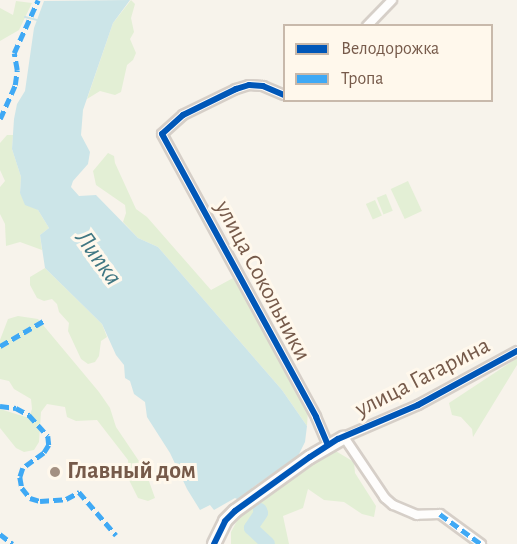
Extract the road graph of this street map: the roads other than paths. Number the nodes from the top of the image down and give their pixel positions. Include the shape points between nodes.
1 (392, 0) edge
2 (369, 24) edge
3 (283, 93) edge
4 (517, 351) edge
5 (344, 437) junction
6 (328, 445) junction
7 (214, 544) edge
8 (481, 544) edge

1 - 2 street
3 - 6 street, улица Сокольники via 263,86 236,89 183,115 162,134
4 - 5 street, улица Гагарина via 418,405
5 - 6 street
5 - 8 street via 393,505 417,515 440,514
6 - 7 street via 235,511

